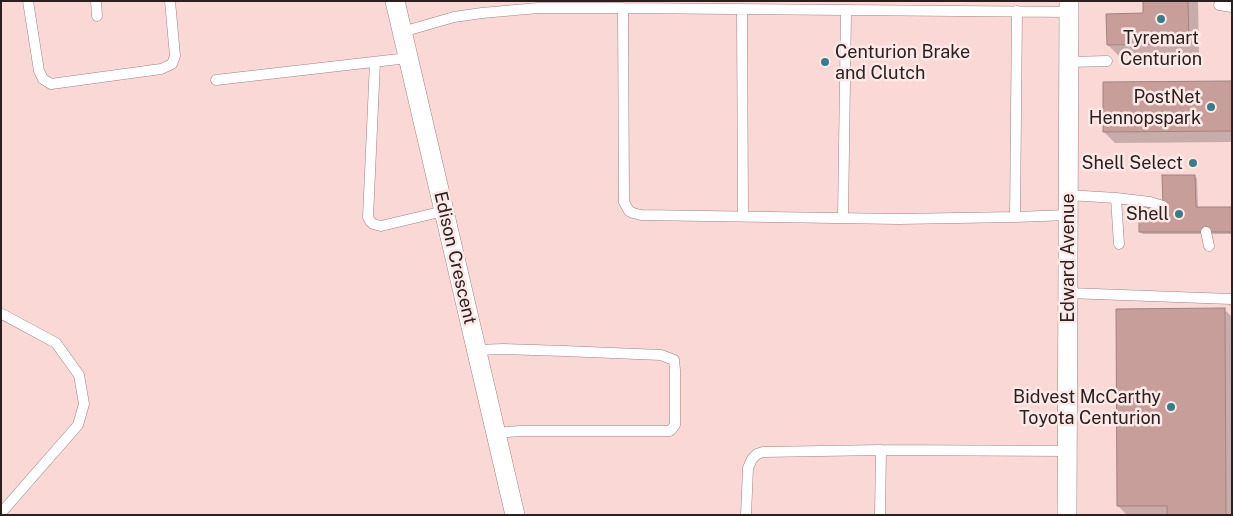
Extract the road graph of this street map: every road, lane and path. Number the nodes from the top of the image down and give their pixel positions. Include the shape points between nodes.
1 (28, 1) edge
2 (96, 1) edge
3 (170, 1) edge
4 (395, 1) edge
5 (1219, 5) dead end
6 (1069, 7) edge
7 (1232, 7) edge
8 (623, 8) junction
9 (742, 9) junction
10 (846, 10) junction
11 (1017, 11) junction
12 (97, 16) dead end
13 (402, 32) junction
14 (408, 58) junction
15 (1108, 61) dead end
16 (375, 62) junction
17 (1070, 62) junction
18 (216, 80) dead end
19 (1068, 196) junction
20 (1116, 198) junction
21 (1163, 206) dead end
22 (444, 212) junction
23 (1068, 215) junction
24 (743, 216) junction
25 (843, 217) junction
26 (1015, 217) junction
27 (1206, 232) dead end
28 (1119, 244) dead end
29 (1209, 246) dead end
30 (1068, 293) junction
31 (1232, 300) edge
32 (2, 314) edge
33 (477, 350) junction
34 (496, 433) junction
35 (881, 450) junction
36 (1067, 452) junction
37 (1, 513) edge
38 (515, 515) edge
39 (746, 515) edge
40 (880, 515) edge
41 (1067, 515) edge

1 - 3 lane via 39,71 51,84 161,69 172,64 175,56
2 - 12 lane
4 - 13 street, Edison Crescent
5 - 7 lane
6 - 11 lane
6 - 17 street, Edward Avenue
8 - 9 lane
8 - 13 lane via 538,8 482,13 454,17
8 - 24 lane via 623,193 626,207 641,214
9 - 10 lane
9 - 24 lane
10 - 11 lane
10 - 25 lane
11 - 26 lane
13 - 14 street, Edison Crescent
14 - 16 lane
14 - 22 street, Edison Crescent
15 - 17 lane
16 - 18 lane
16 - 22 lane via 368,217 373,224 381,226
17 - 19 street, Edward Avenue
19 - 20 lane
19 - 23 street, Edward Avenue
20 - 21 lane
20 - 28 lane
22 - 33 street, Edison Crescent
23 - 26 lane
23 - 30 street, Edward Avenue
24 - 25 lane
25 - 26 lane
27 - 29 lane
30 - 31 lane
30 - 36 street, Edward Avenue
32 - 37 lane via 56,343 79,375 84,404 78,425
33 - 34 street, Edison Crescent
33 - 34 lane via 564,350 661,355 674,360 675,426 670,431
34 - 38 street, Edison Crescent
35 - 36 lane
35 - 39 lane via 757,454 748,468
35 - 40 lane
36 - 41 street, Edward Avenue

